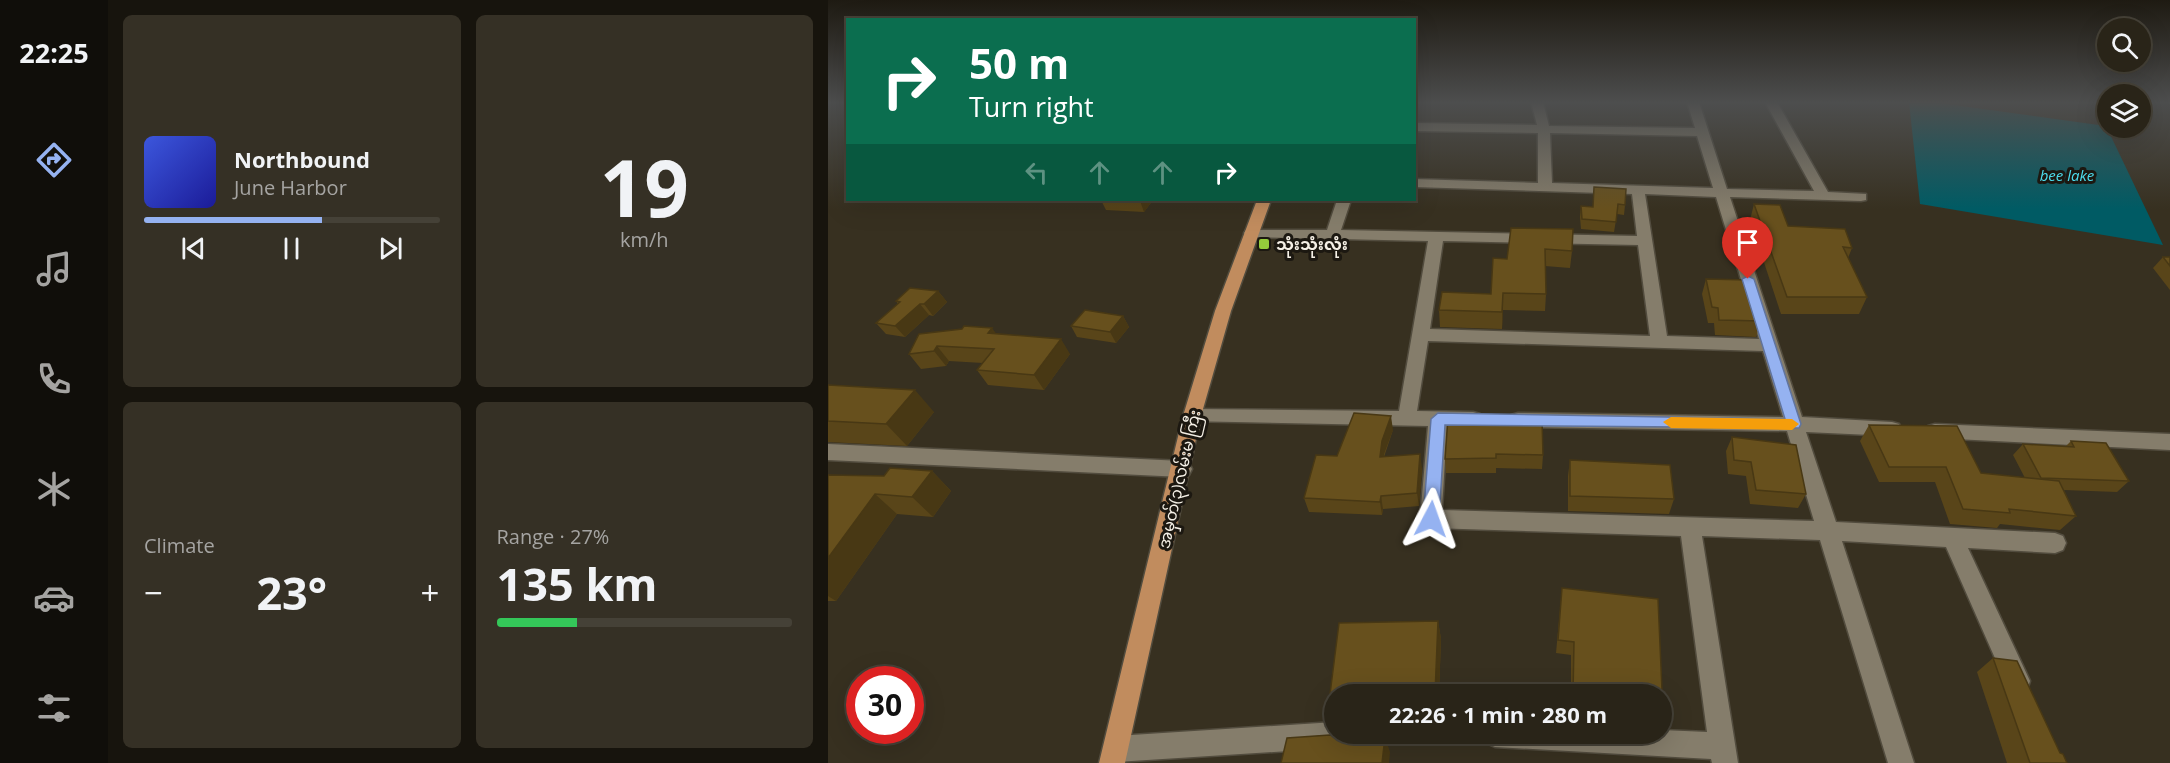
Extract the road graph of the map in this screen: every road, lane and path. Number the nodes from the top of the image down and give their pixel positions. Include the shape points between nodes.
1 (1544, 138) edge
2 (1704, 138) edge
3 (1791, 138) edge
4 (1416, 183) edge
5 (1545, 187) junction
6 (1638, 190) junction
7 (1721, 192) junction
8 (1823, 195) junction
9 (1861, 197) dead end
10 (1264, 201) edge
11 (1344, 201) edge
12 (1251, 233) junction
13 (1334, 234) junction
14 (1436, 236) junction
15 (1644, 241) junction
16 (1420, 335) junction
17 (1659, 342) junction
18 (1769, 345) junction
19 (1192, 416) junction
20 (1407, 418) junction
21 (1438, 419) junction
22 (1794, 424) junction
23 (2170, 442) edge
24 (828, 452) edge
25 (1182, 469) junction
26 (1690, 527) junction
27 (1828, 531) junction
28 (1953, 538) junction
29 (2055, 543) dead end
30 (2026, 699) edge
31 (1324, 737) edge
32 (1604, 744) edge
33 (1724, 755) edge
34 (1114, 756) edge
35 (1901, 763) edge

1 - 5 street
2 - 7 street
3 - 8 street
4 - 5 street
5 - 6 street
6 - 7 street
6 - 15 street
7 - 8 street
7 - 18 street
8 - 9 street
10 - 12 main road, အမှတ်(၃)လမ်းမ ကြီး
11 - 13 street
12 - 13 street
12 - 19 main road, အမှတ်(၃)လမ်းမ ကြီး
13 - 14 street
14 - 15 street
14 - 16 street
15 - 17 street
16 - 17 street
16 - 20 street
17 - 18 street
18 - 22 street
19 - 20 street
19 - 25 main road, အမှတ်(၃)လမ်းမ ကြီး
20 - 21 street
21 - 22 street
21 - 26 street via 1431,519
22 - 23 street
22 - 27 street
24 - 25 street
25 - 34 main road, အမှတ်(၃)လမ်းမ ကြီး
26 - 27 street
26 - 33 street
27 - 28 street
27 - 35 street
28 - 29 street
28 - 30 street
31 - 34 street
32 - 33 street

